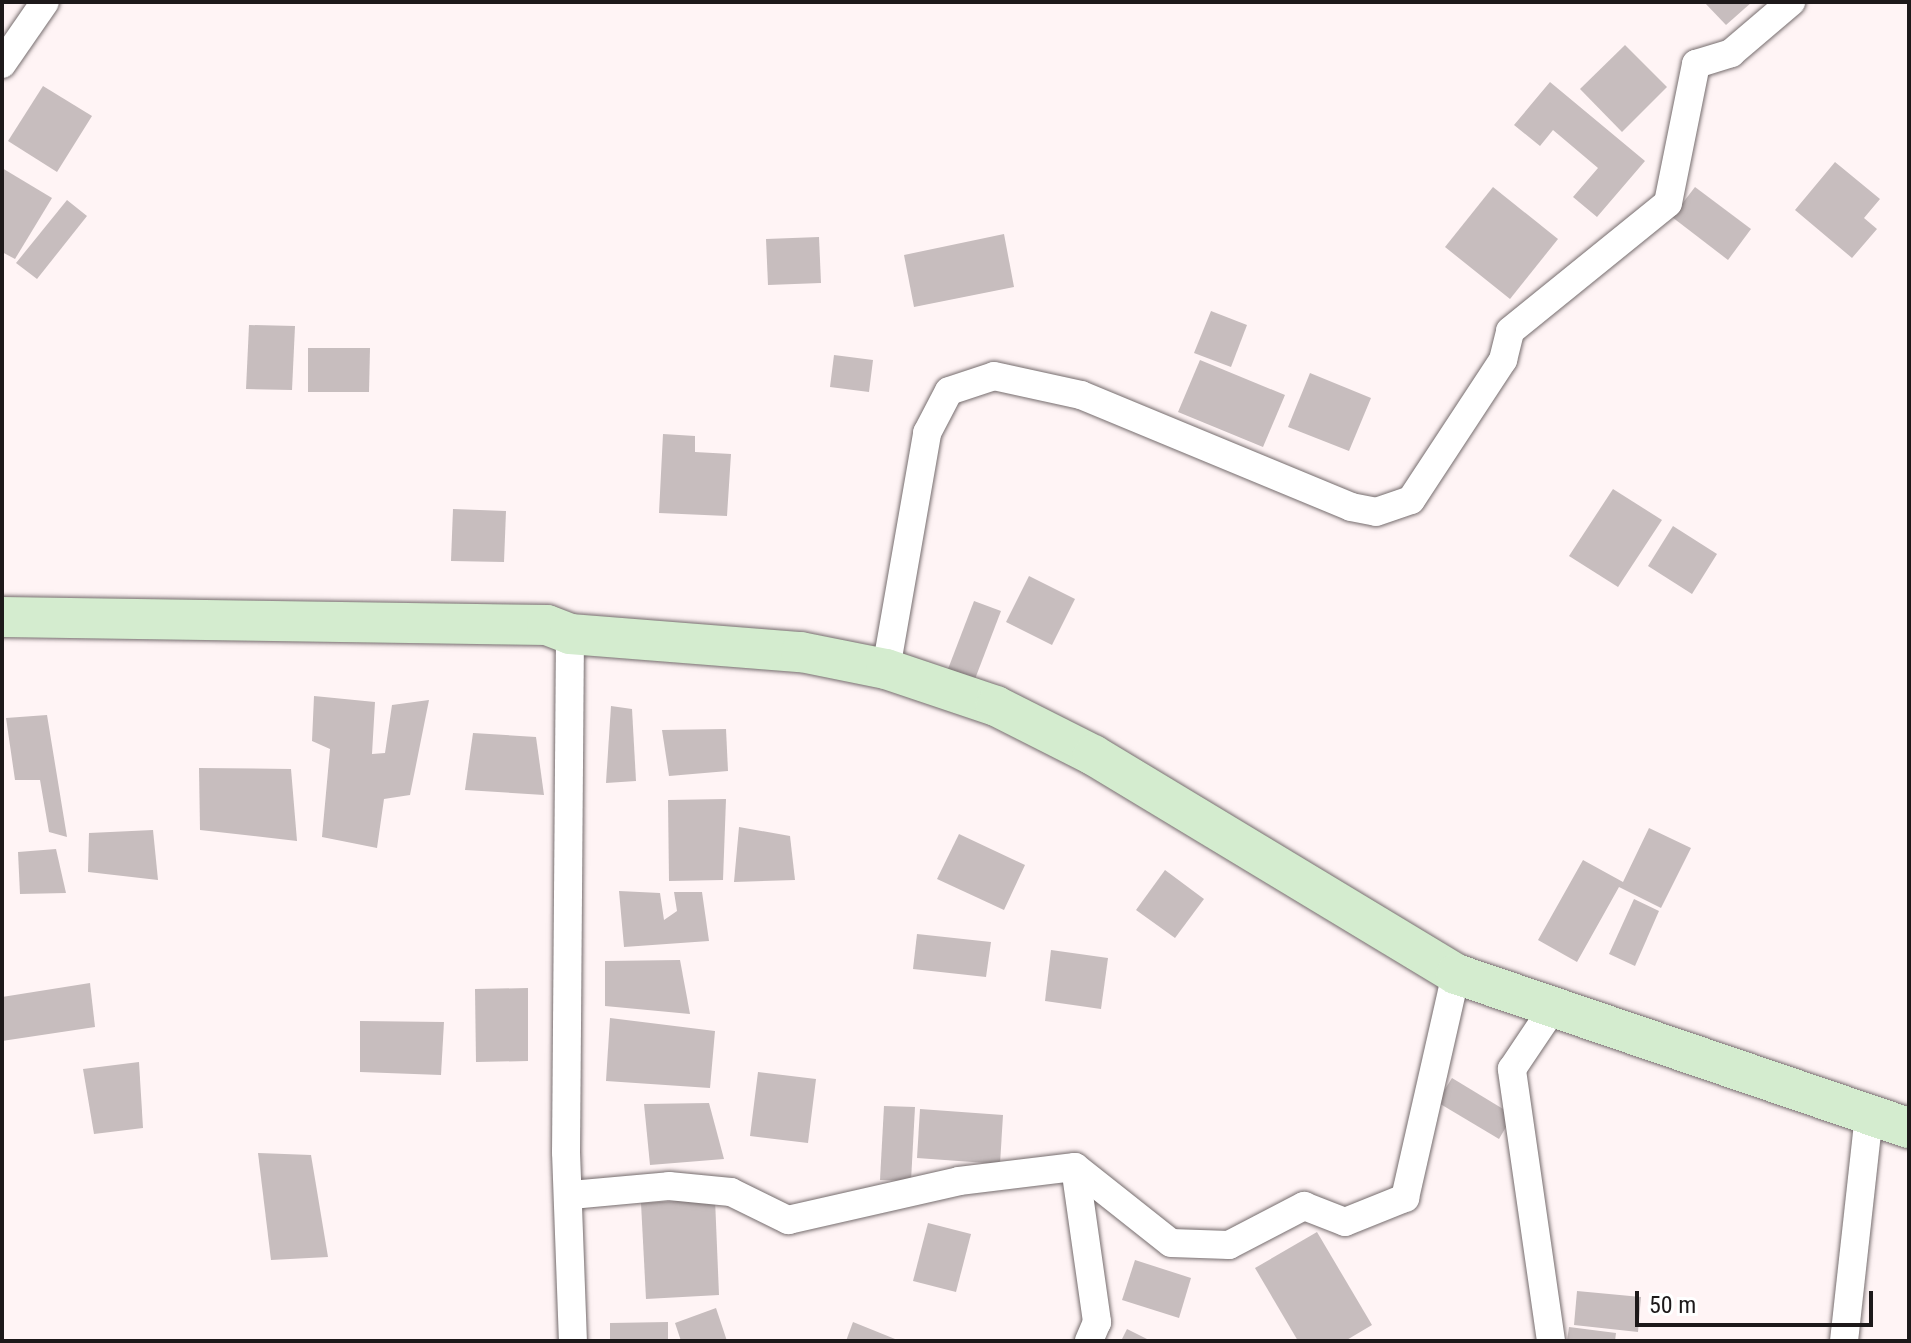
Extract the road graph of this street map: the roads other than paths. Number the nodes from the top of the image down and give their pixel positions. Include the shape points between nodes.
1 (45, 2) edge
2 (1791, 2) edge
3 (2, 64) edge
4 (2, 617) edge
5 (570, 634) junction
6 (886, 669) junction
7 (1456, 974) junction
8 (1551, 1011) junction
9 (1869, 1116) junction
10 (1909, 1128) edge
11 (1075, 1167) junction
12 (571, 1195) junction
13 (573, 1341) edge
14 (1089, 1341) edge
15 (1551, 1341) edge
16 (1844, 1341) edge

1 - 3 street
2 - 6 street via 1731,53 1696,64 1668,203 1510,331 1503,360 1411,500 1376,512 1351,507 1081,395 994,376 949,391 927,433
4 - 5 street via 547,625
5 - 6 street via 801,652
5 - 12 street
6 - 7 street via 996,706 1093,755
7 - 8 street
7 - 11 street via 1405,1198 1345,1222 1304,1206 1229,1245 1171,1243
8 - 9 street
8 - 15 street via 1512,1069
9 - 10 street
9 - 16 street
11 - 12 street via 959,1181 788,1220 731,1192 669,1186
11 - 14 street via 1097,1322
12 - 13 street

